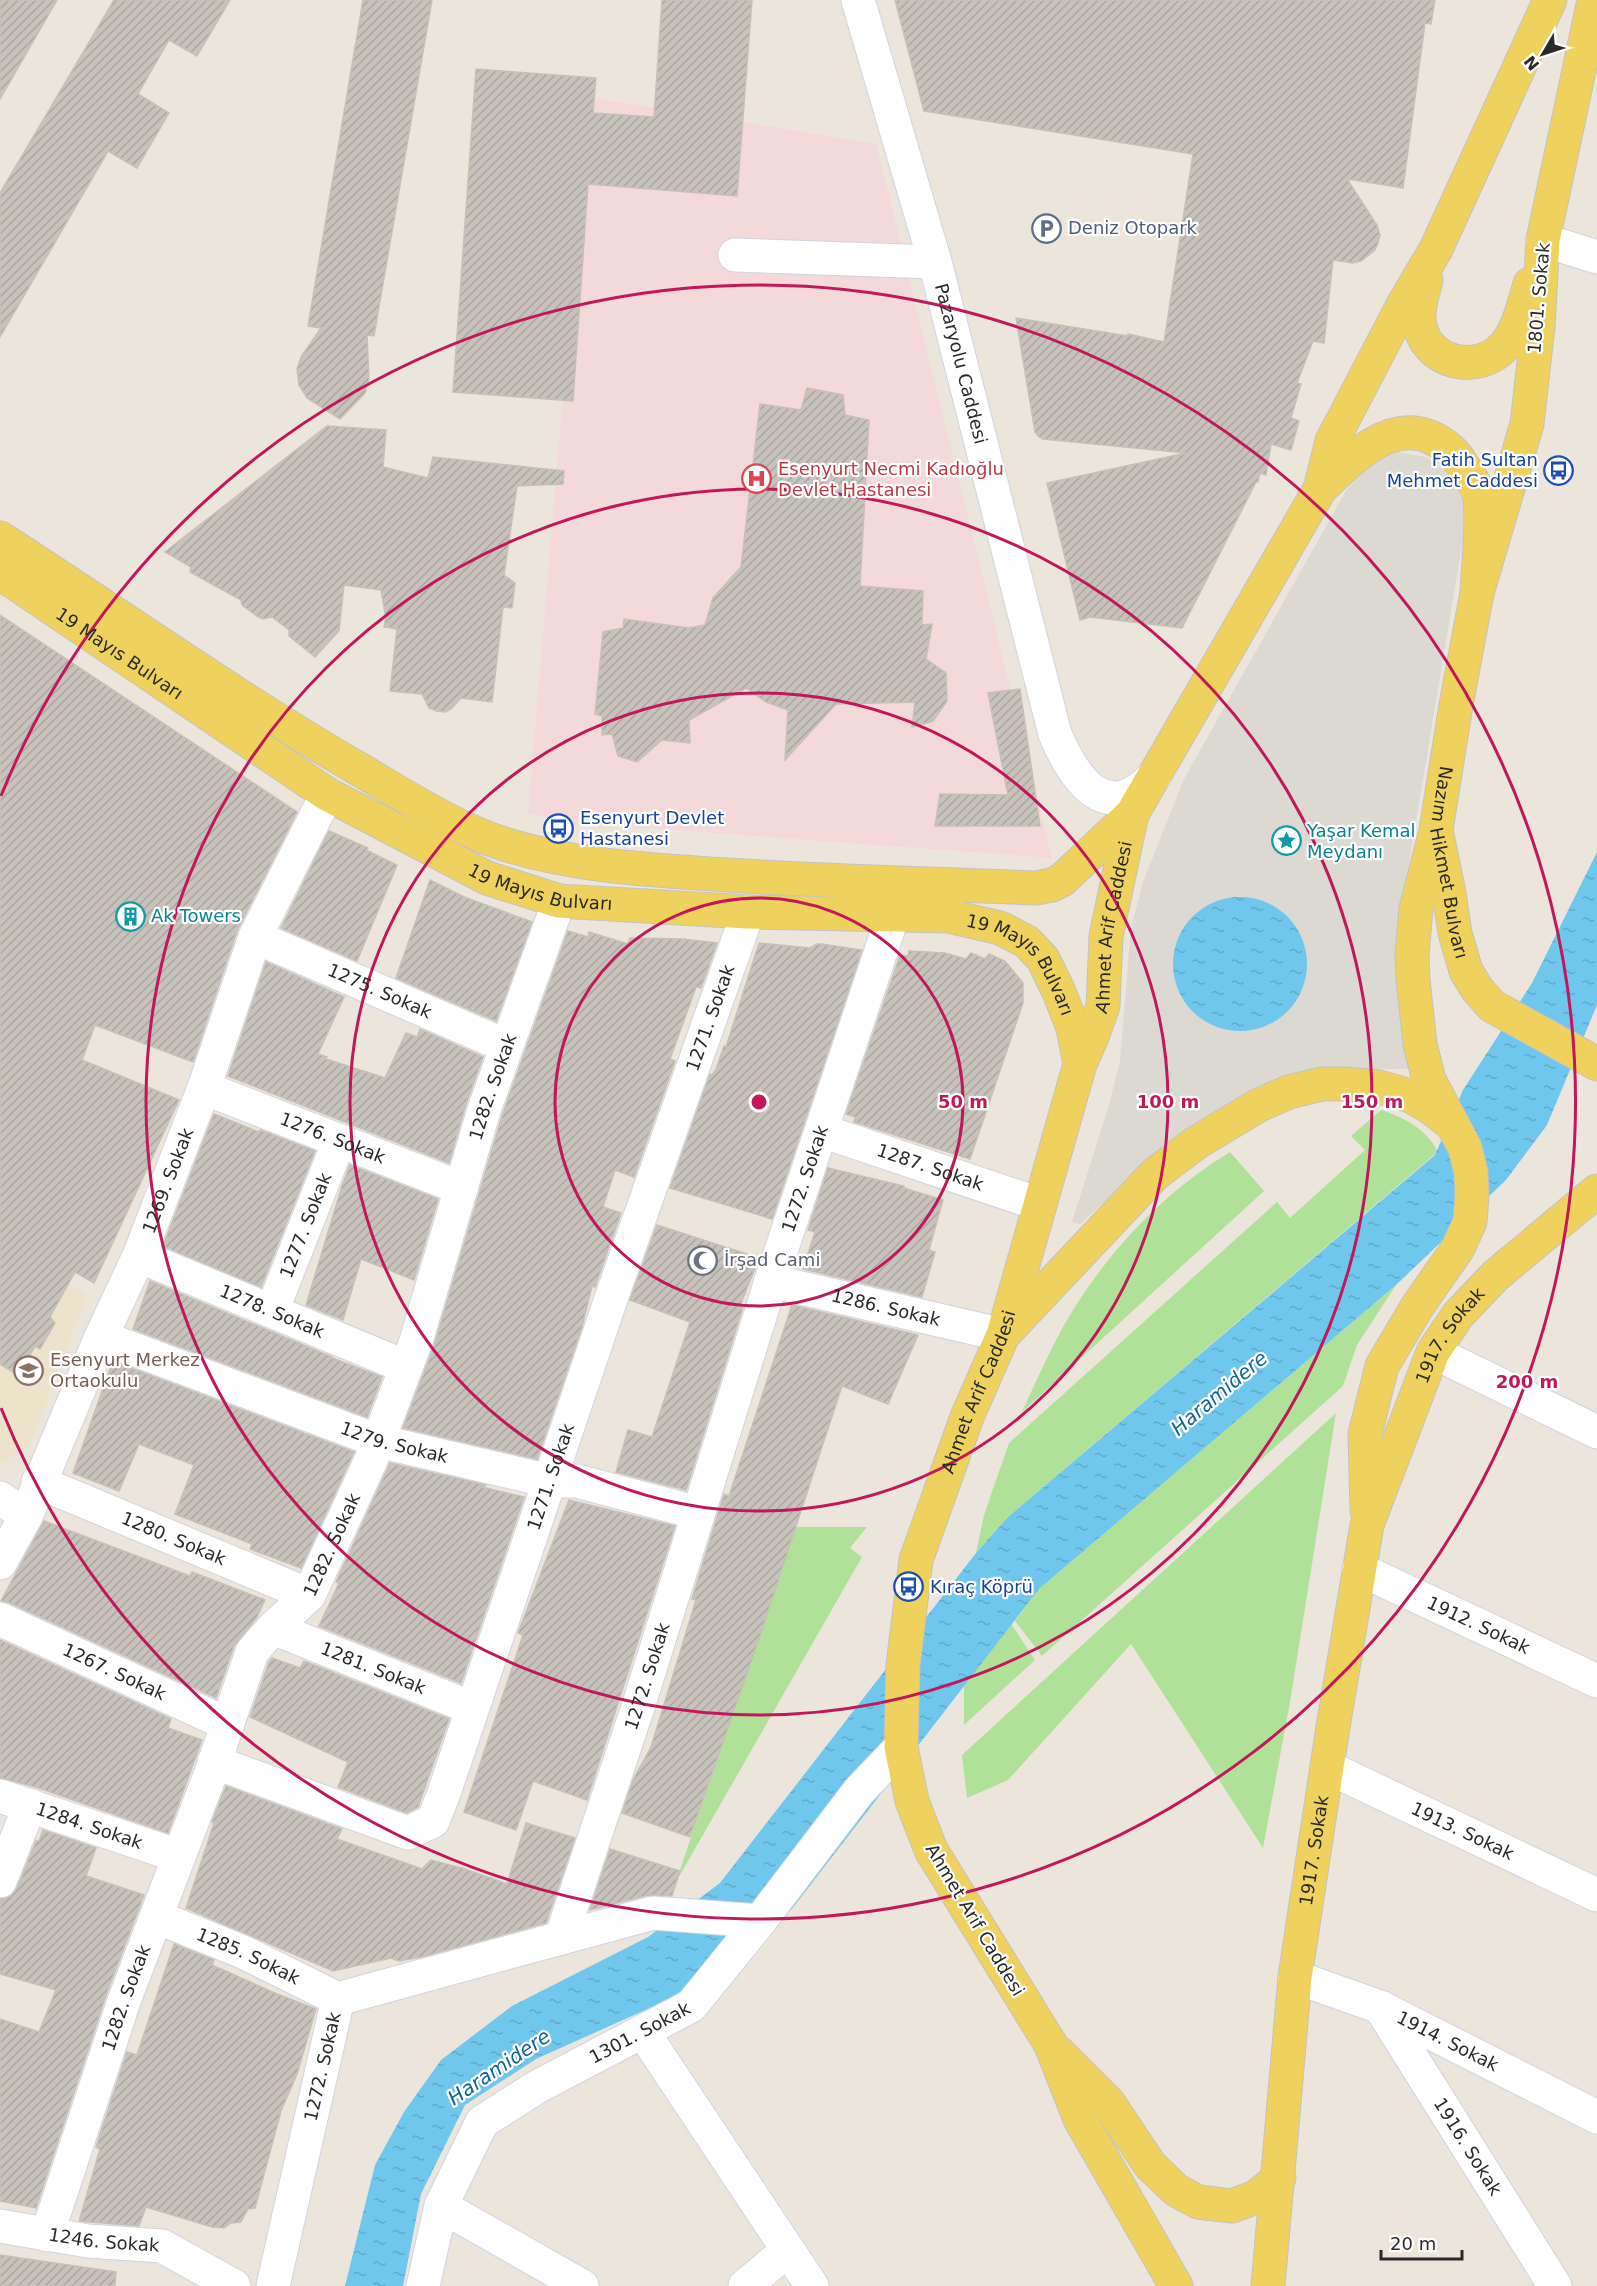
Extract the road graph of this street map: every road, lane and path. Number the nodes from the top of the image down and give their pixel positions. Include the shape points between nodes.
1 (858, 0) edge
2 (1550, 0) edge
3 (1594, 0) edge
4 (1543, 240) junction
5 (1436, 249) junction
6 (735, 255) dead end
7 (1597, 257) edge
8 (935, 262) junction
9 (1320, 489) junction
10 (0, 538) edge
11 (0, 573) edge
12 (1477, 593) junction
13 (1155, 776) junction
14 (327, 794) junction
15 (1132, 814) junction
16 (1436, 830) junction
17 (559, 901) junction
18 (748, 912) junction
19 (892, 915) junction
20 (255, 937) junction
21 (506, 1046) junction
22 (1080, 1064) junction
23 (1597, 1064) edge
24 (204, 1088) junction
25 (1454, 1126) junction
26 (822, 1131) junction
27 (339, 1141) junction
28 (461, 1188) junction
29 (1596, 1194) edge
30 (1039, 1204) junction
31 (139, 1256) junction
32 (771, 1281) junction
33 (272, 1311) junction
34 (1003, 1335) junction
35 (101, 1337) junction
36 (1433, 1352) junction
37 (406, 1367) junction
38 (1597, 1432) edge
39 (378, 1441) junction
40 (550, 1481) junction
41 (38, 1482) junction
42 (13, 1507) edge
43 (698, 1514) junction
44 (1367, 1525) junction
45 (0, 1563) edge
46 (1359, 1569) junction
47 (309, 1595) junction
48 (0, 1619) edge
49 (273, 1628) junction
50 (1597, 1681) edge
51 (472, 1708) junction
52 (227, 1724) junction
53 (901, 1747) junction
54 (214, 1762) junction
55 (1327, 1767) junction
56 (15, 1800) edge
57 (179, 1856) junction
58 (0, 1881) edge
59 (1597, 1895) edge
60 (157, 1917) junction
61 (760, 1921) junction
62 (561, 1938) junction
63 (1295, 1977) junction
64 (338, 1999) junction
65 (1380, 2007) junction
66 (643, 2032) junction
67 (1051, 2045) junction
68 (1597, 2117) edge
69 (1279, 2178) junction
70 (441, 2206) junction
71 (0, 2226) edge
72 (47, 2235) junction
73 (788, 2250) junction
74 (217, 2281) edge
75 (273, 2286) edge
76 (423, 2286) edge
77 (582, 2286) edge
78 (745, 2286) edge
79 (812, 2286) edge
80 (1176, 2286) edge
81 (1268, 2286) edge
82 (1556, 2286) edge

1 - 8 street, Pazaryolu Caddesi
2 - 5 main road
3 - 4 main road, 1801. Sokak
4 - 5 main road via 1521,314 1507,344 1490,358 1470,364 1452,362 1437,352 1425,339 1419,321 1421,296
4 - 7 street
4 - 12 main road, 1801. Sokak via 1527,424
5 - 9 main road via 1402,305 1332,441
6 - 8 street
8 - 13 street, Pazaryolu Caddesi via 1055,734 1068,763 1085,785 1104,795 1129,797
9 - 12 main road via 1362,450 1380,441 1418,432 1438,441 1456,454 1480,498
9 - 13 main road, Ahmet Arif Caddesi
10 - 15 main road, 19 Mayıs Bulvarı via 308,740 414,801 461,827 506,845 562,859 618,868 755,877 1036,888 1062,880
11 - 14 main road, 19 Mayıs Bulvarı
12 - 16 main road, Nazım Hikmet Bulvarı
13 - 15 main road, Ahmet Arif Caddesi
14 - 17 main road, 19 Mayıs Bulvarı via 487,878
14 - 20 street, 1269. Sokak
15 - 22 main road, Ahmet Arif Caddesi via 1106,936 1103,1006
16 - 23 main road, Nazım Hikmet Bulvarı via 1455,933 1466,971 1477,989 1492,1006
16 - 25 main road, 1917. Sokak via 1416,909 1413,979 1420,1044 1430,1080
17 - 18 main road, 19 Mayıs Bulvarı
17 - 21 street, 1282. Sokak
18 - 19 main road, 19 Mayıs Bulvarı
18 - 40 street, 1271. Sokak
19 - 22 main road, 19 Mayıs Bulvarı via 948,916 1000,928 1027,942 1043,959 1059,992 1073,1028
19 - 26 street, 1272. Sokak
20 - 21 street, 1275. Sokak
20 - 24 street, 1269. Sokak
21 - 28 street, 1282. Sokak
22 - 30 main road, Ahmet Arif Caddesi
24 - 27 street, 1276. Sokak
24 - 31 street, 1269. Sokak
25 - 34 main road via 1411,1096 1346,1084 1323,1084 1289,1092 1259,1105 1196,1143 1155,1174
25 - 44 main road, 1917. Sokak via 1471,1172 1470,1222 1458,1248 1382,1366 1365,1434
26 - 30 street, 1287. Sokak
26 - 32 street, 1272. Sokak
27 - 28 street, 1276. Sokak
27 - 33 street, 1277. Sokak
28 - 37 street, 1282. Sokak
29 - 36 main road, 1917. Sokak via 1495,1276 1458,1316
30 - 34 main road, Ahmet Arif Caddesi
31 - 33 street, 1278. Sokak
31 - 35 street, 1269. Sokak
32 - 34 street, 1286. Sokak
32 - 43 street, 1272. Sokak
33 - 37 street, 1278. Sokak
34 - 53 main road, Ahmet Arif Caddesi via 967,1417 916,1560 903,1665
35 - 39 street, 1279. Sokak
35 - 41 street, 1269. Sokak
36 - 38 street
36 - 44 main road, 1917. Sokak
37 - 39 street, 1282. Sokak
39 - 40 street, 1279. Sokak
39 - 47 street, 1282. Sokak
40 - 43 street, 1279. Sokak via 577,1481
40 - 51 street, 1271. Sokak
41 - 42 street, 1269. Sokak
41 - 47 street, 1280. Sokak
42 - 45 street, 1269. Sokak
43 - 62 street, 1272. Sokak
44 - 46 main road, 1917. Sokak
46 - 50 street, 1912. Sokak
46 - 55 main road, 1917. Sokak
47 - 49 street, 1282. Sokak
48 - 52 street, 1267. Sokak
49 - 51 street, 1281. Sokak
49 - 52 street, 1282. Sokak via 252,1652
51 - 54 street, 1271. Sokak via 432,1821 408,1833
52 - 54 street, 1282. Sokak
53 - 61 street, 1301. Sokak via 859,1791
53 - 67 main road, Ahmet Arif Caddesi via 912,1801 931,1850
54 - 57 street, 1282. Sokak
55 - 59 street, 1913. Sokak
55 - 63 main road, 1917. Sokak
56 - 57 street, 1284. Sokak
56 - 58 street
57 - 60 street, 1282. Sokak
60 - 64 street, 1285. Sokak via 243,1952
60 - 72 street, 1282. Sokak via 124,2001
61 - 62 street via 653,1913
61 - 66 street, 1301. Sokak via 691,2006
62 - 64 street, 1272. Sokak
63 - 65 street, 1914. Sokak
63 - 69 main road, 1917. Sokak
64 - 75 street, 1272. Sokak
65 - 68 street, 1914. Sokak
65 - 82 street, 1916. Sokak
66 - 70 street, 1301. Sokak via 537,2087 482,2122
66 - 73 street
67 - 69 main road via 1108,2102 1150,2165 1176,2190 1198,2202 1232,2206 1256,2197
67 - 80 main road, Ahmet Arif Caddesi via 1080,2119
69 - 81 main road, 1917. Sokak
70 - 76 street, 1301. Sokak
70 - 77 street
71 - 72 street, 1246. Sokak
72 - 74 street, 1246. Sokak via 162,2246
73 - 78 street
73 - 79 street

